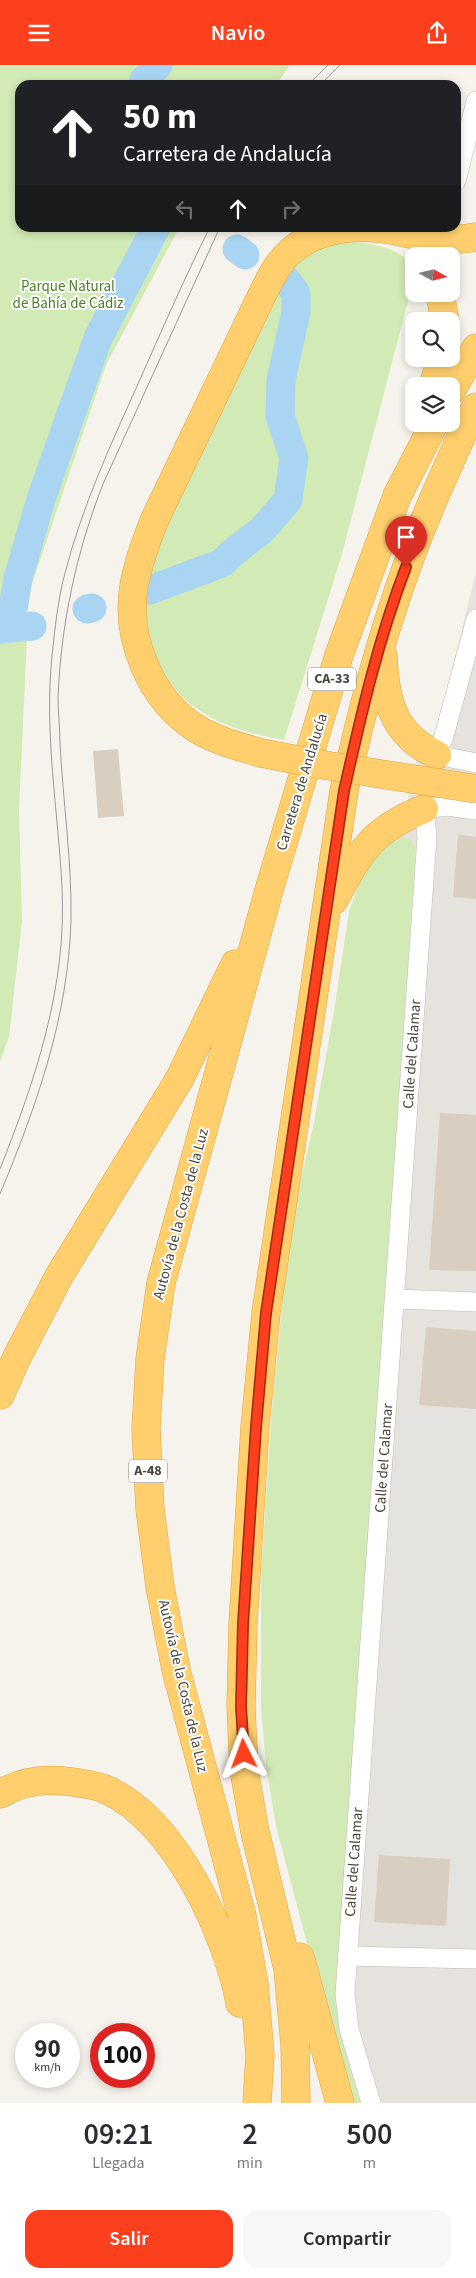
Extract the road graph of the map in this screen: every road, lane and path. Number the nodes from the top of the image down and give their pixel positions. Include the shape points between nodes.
1 (476, 101) edge
2 (461, 161) edge
3 (324, 232) edge
4 (372, 232) edge
5 (400, 232) edge
6 (476, 237) edge
7 (405, 249) edge
8 (476, 348) edge
9 (459, 377) edge
10 (476, 407) edge
11 (420, 432) edge
12 (430, 432) edge
13 (408, 473) junction
14 (476, 619) edge
15 (382, 638) junction
16 (437, 755) junction
17 (476, 763) edge
18 (476, 789) edge
19 (424, 809) junction
20 (476, 811) edge
21 (269, 890) junction
22 (325, 916) junction
23 (396, 1299) junction
24 (476, 1303) edge
25 (0, 1395) edge
26 (243, 1624) junction
27 (0, 1794) edge
28 (347, 1956) junction
29 (476, 1959) edge
30 (260, 2055) junction
31 (257, 2103) edge
32 (296, 2103) edge
33 (340, 2103) edge
34 (371, 2103) edge

1 - 2 street
3 - 18 highway, bridge via 290,251 273,272 154,521 140,559 134,588 134,634 142,660 163,697 173,709 223,742 321,765
4 - 7 highway via 392,239
5 - 6 highway via 417,237
8 - 9 highway
10 - 15 highway, CA-33 via 429,507
11 - 13 highway
12 - 13 highway, Carretera de Andalucía / CA-33
13 - 21 highway, Carretera de Andalucía / CA-33 via 393,505 339,655
14 - 16 street
15 - 16 highway via 384,685 391,709 400,727 422,748
15 - 22 highway, CA-33 via 358,724 344,791
16 - 17 street
19 - 20 street via 447,806
19 - 22 highway via 388,826 357,856
19 - 23 street, Calle del Calamar via 427,837
21 - 25 highway via 180,1078 59,1277
21 - 30 highway, Autovía de la Costa de la Luz / A-48 via 161,1283 150,1359 146,1429 150,1509 160,1587 176,1670 242,1916 254,1984
22 - 26 highway, CA-33 via 266,1313
23 - 24 street
23 - 28 street, Calle del Calamar
26 - 32 highway via 241,1707 244,1770 288,1969 296,2045
26 - 33 highway via 257,1768 267,1827
27 - 30 highway via 40,1780 85,1784 106,1789 149,1820 174,1849 224,1944 237,1983 246,2033
28 - 29 street
28 - 34 street, Calle del Calamar via 345,1995 349,2029
30 - 31 highway, Autovía de la Costa de la Luz / A-48

